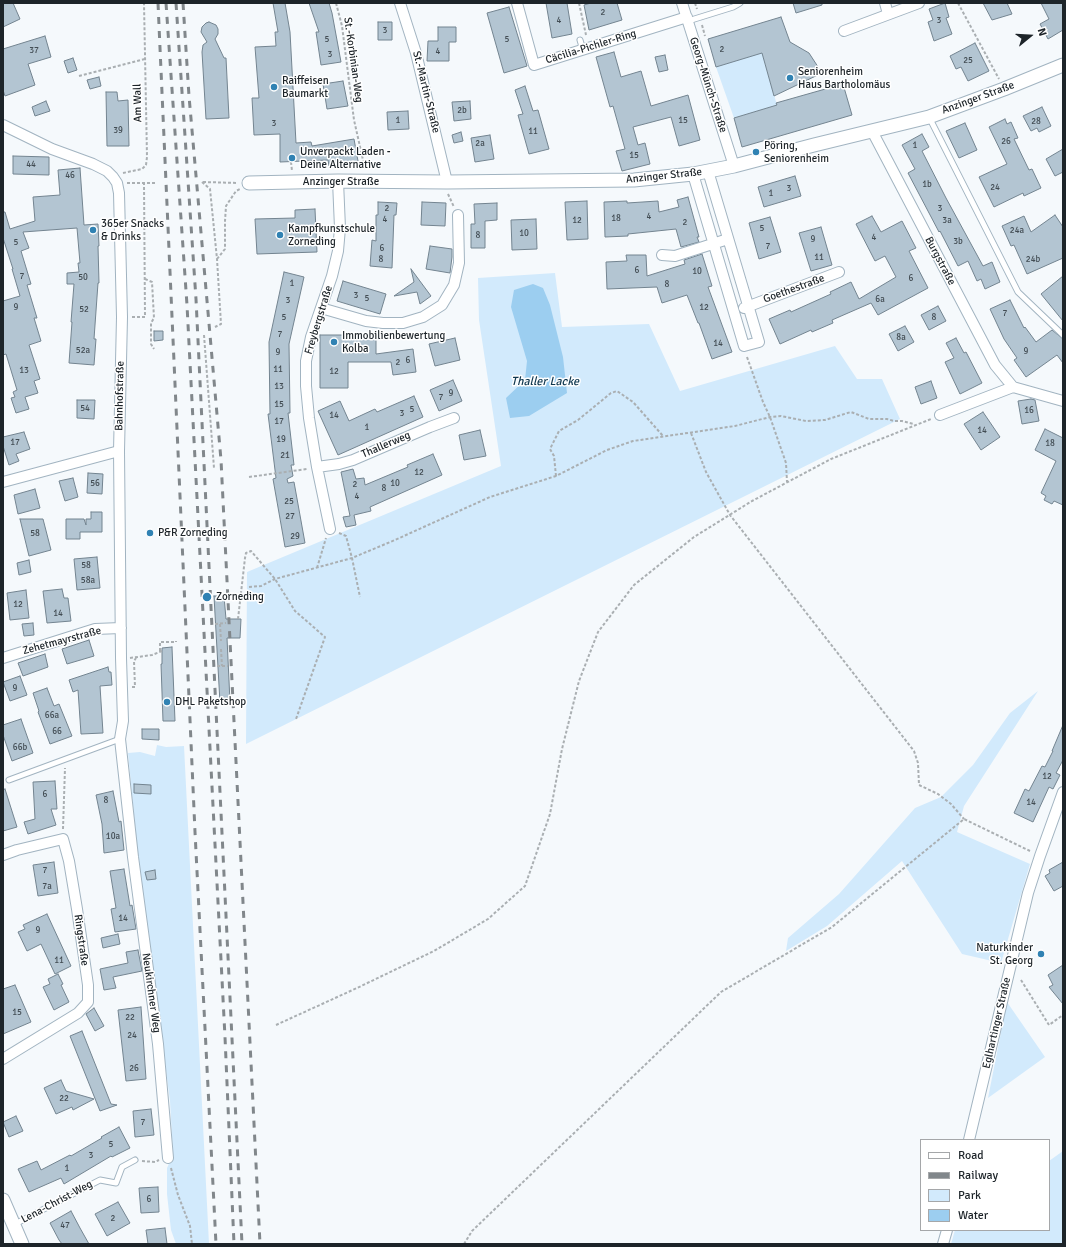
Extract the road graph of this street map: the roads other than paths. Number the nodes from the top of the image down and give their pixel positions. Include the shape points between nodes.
1 (400, 3) edge
2 (517, 3) edge
3 (682, 3) edge
4 (740, 3) edge
5 (885, 3) edge
6 (919, 3) edge
7 (888, 14) junction
8 (688, 19) junction
9 (844, 31) dead end
10 (1063, 65) edge
11 (928, 117) junction
12 (3, 125) edge
13 (872, 131) junction
14 (734, 166) junction
15 (708, 171) junction
16 (693, 174) junction
17 (338, 181) junction
18 (249, 184) road end
19 (447, 187) junction
20 (458, 215) road end
21 (728, 239) junction
22 (714, 243) junction
23 (662, 255) dead end
24 (839, 272) dead end
25 (748, 306) junction
26 (321, 308) junction
27 (734, 313) junction
28 (1063, 335) edge
29 (1013, 387) junction
30 (1063, 401) edge
31 (940, 416) road end
32 (454, 418) dead end
33 (119, 451) junction
34 (316, 467) junction
35 (3, 482) edge
36 (330, 529) road end
37 (121, 628) junction
38 (3, 658) edge
39 (120, 739) junction
40 (9, 780) dead end
41 (1063, 792) edge
42 (3, 856) edge
43 (3, 1059) edge
44 (970, 1139) edge
45 (168, 1158) road end
46 (135, 1160) road end
47 (3, 1200) edge
48 (14, 1225) junction
49 (947, 1231) edge
50 (22, 1244) edge
51 (943, 1244) edge

1 - 19 street, St.-Martin-Straße via 416,53
2 - 8 street, Cäcilia-Pichler-Ring via 534,65 584,46
3 - 8 street, Georg-Münch-Straße
4 - 8 lane via 733,8
5 - 7 street
6 - 7 street
7 - 9 street
8 - 14 street, Georg-Münch-Straße
10 - 11 street, Anzinger Straße
11 - 13 street, Anzinger Straße
11 - 28 lane via 1018,292
12 - 33 street, Bahnhofstraße via 52,149 93,164 107,171 121,183
13 - 14 street, Anzinger Straße
13 - 29 street, Burgstraße via 995,365
14 - 15 street, Anzinger Straße
15 - 16 street, Anzinger Straße
15 - 21 street, Goethestraße
16 - 19 street, Anzinger Straße via 634,180
16 - 22 street
17 - 18 street, Anzinger Straße
17 - 19 street, Anzinger Straße
17 - 26 street, Freybergstraße via 338,250
20 - 26 street via 459,263 454,285 442,305 423,317 403,323 366,321
21 - 22 street
21 - 25 street, Goethestraße
22 - 23 street via 675,256
22 - 27 street
24 - 25 street, Goethestraße
25 - 27 street, Goethestraße
25 - 27 street, Goethestraße via 759,342 744,346
26 - 34 street, Freybergstraße via 306,361 309,418
29 - 30 street
29 - 31 street
32 - 34 street, Thallerweg via 353,460
33 - 35 street
33 - 37 street, Bahnhofstraße
34 - 36 street, Freybergstraße
37 - 38 street, Zehetmayrstraße via 95,629
37 - 39 street, Bahnhofstraße via 123,721
39 - 40 lane
39 - 45 street, Neukirchner Weg via 158,1044
41 - 44 street, Eglhartinger Straße via 1028,893
42 - 43 street, Ringstraße via 63,839 69,861 88,985 88,1002 78,1013
46 - 48 lane, Lena-Christ-Weg via 122,1167 116,1183 100,1180
47 - 48 street
48 - 50 street
49 - 51 street

